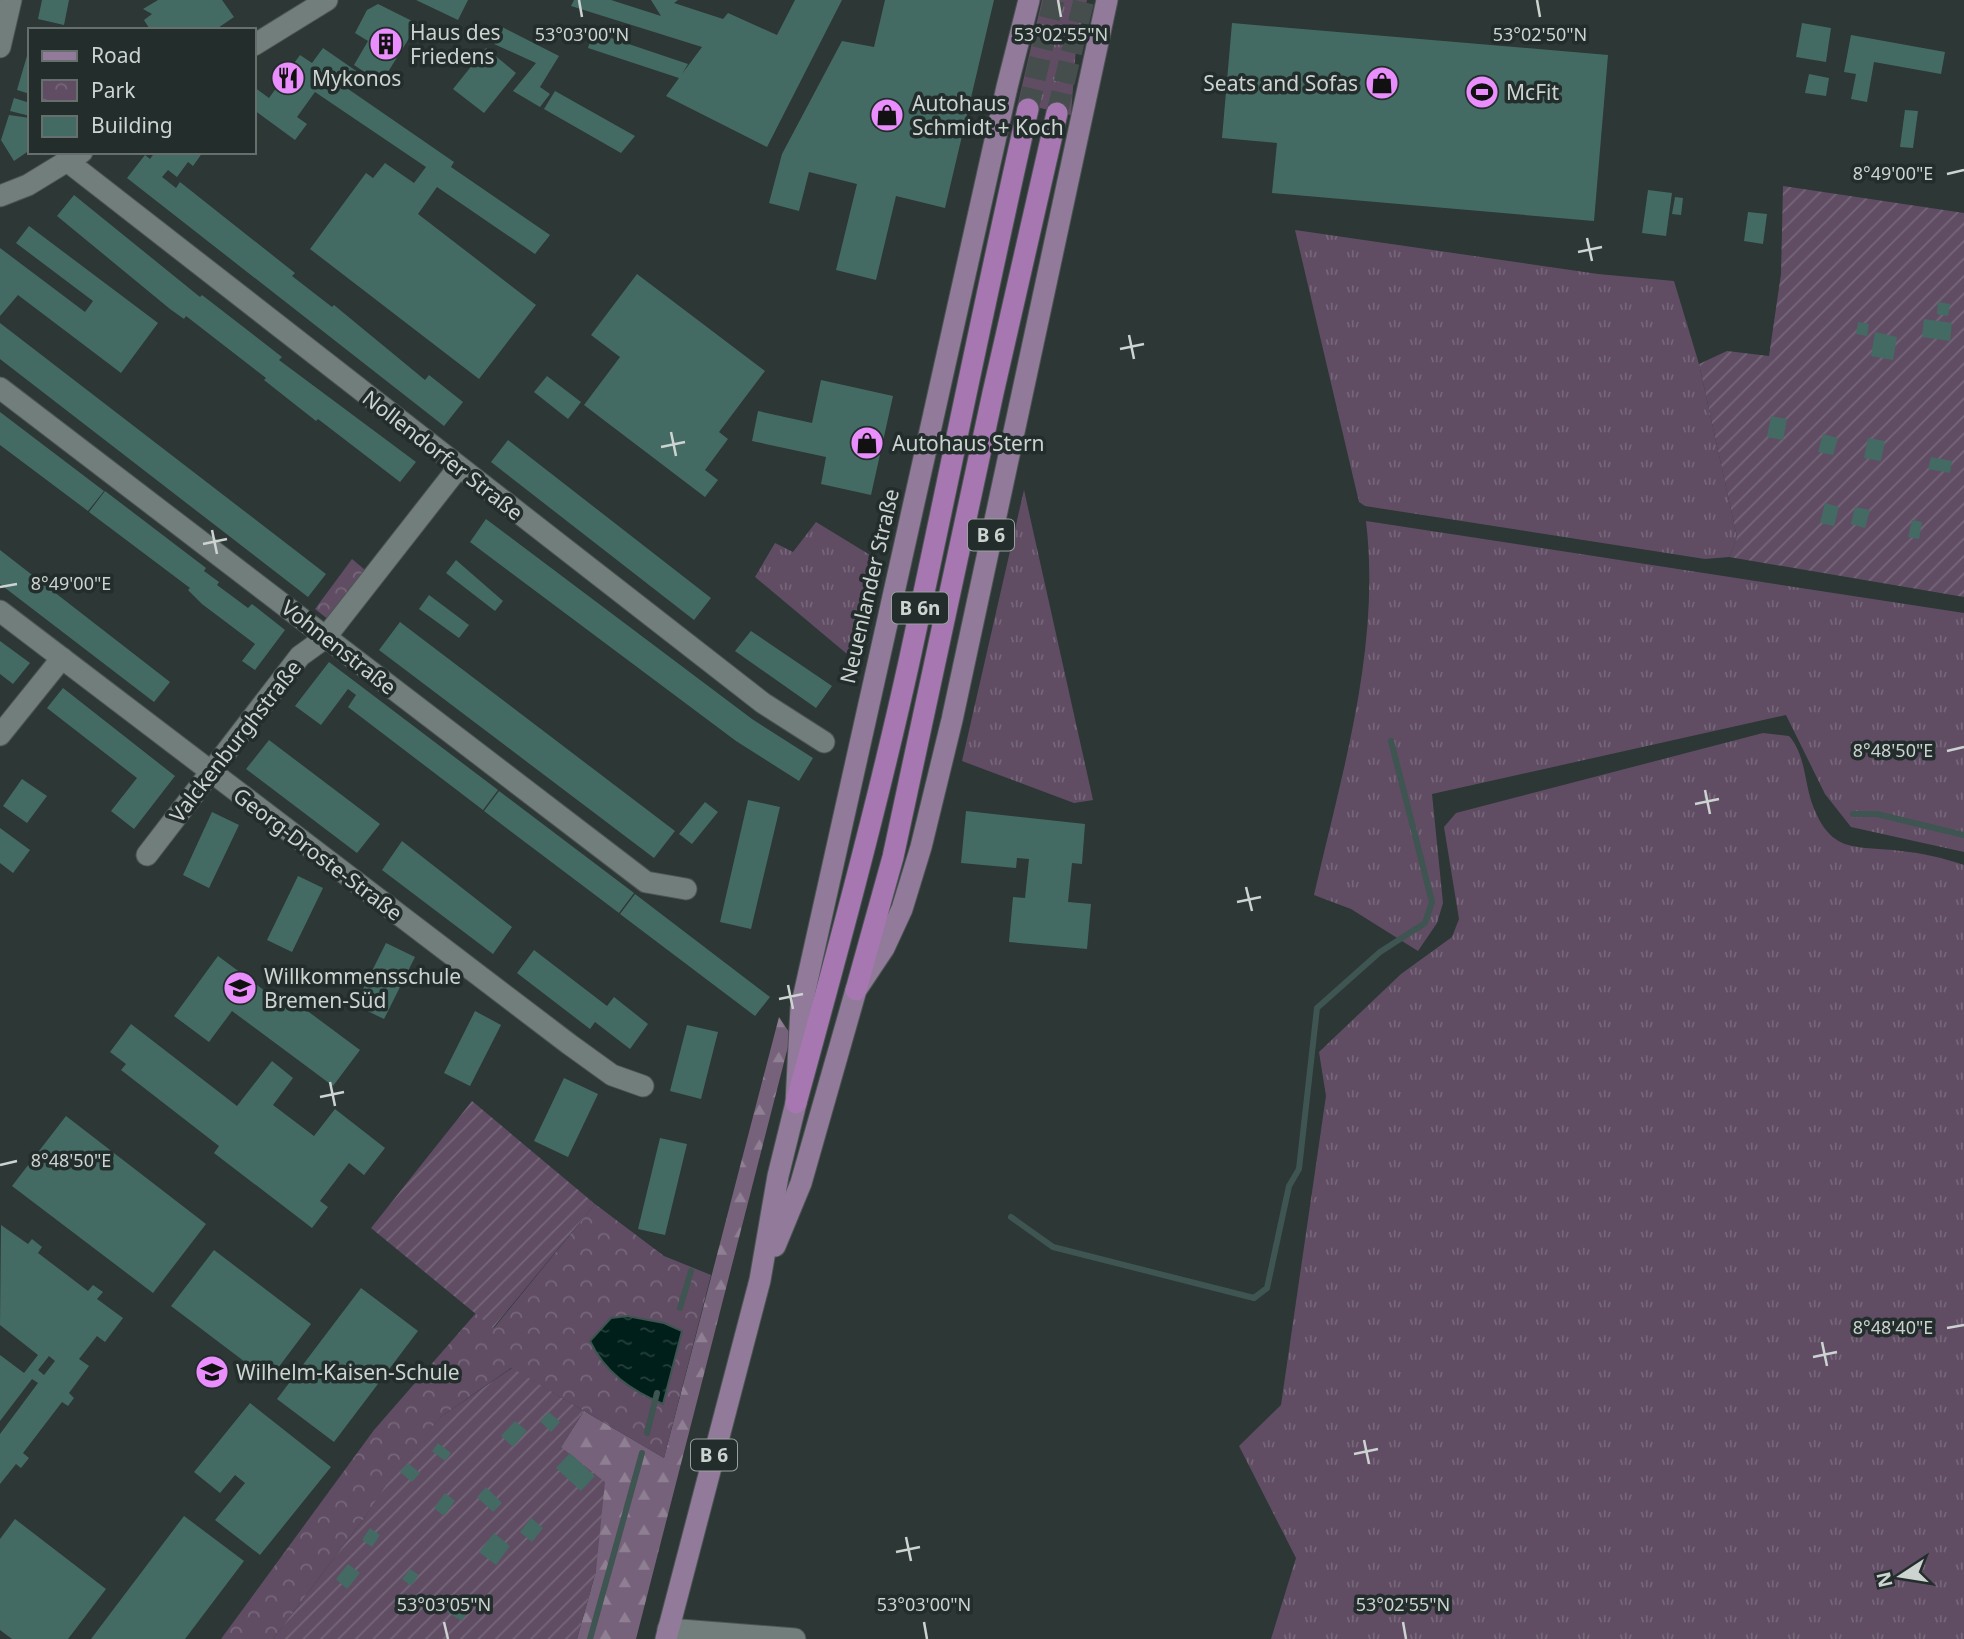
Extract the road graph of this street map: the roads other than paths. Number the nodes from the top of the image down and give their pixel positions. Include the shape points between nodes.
1 (11, 0) edge
2 (327, 0) edge
3 (1030, 0) edge
4 (1107, 0) edge
5 (256, 44) edge
6 (0, 47) edge
7 (1028, 109) tunnel mouth
8 (1057, 113) tunnel mouth
9 (74, 157) edge
10 (0, 196) edge
11 (0, 388) edge
12 (458, 468) junction
13 (0, 611) edge
14 (326, 638) junction
15 (62, 658) junction
16 (0, 735) edge
17 (824, 742) dead end
18 (212, 774) junction
19 (147, 855) dead end
20 (686, 889) dead end
21 (856, 990) junction
22 (643, 1086) dead end
23 (796, 1103) junction
24 (760, 1280) junction
25 (667, 1634) edge
26 (795, 1639) edge

1 - 6 street
2 - 5 street
3 - 23 main road, Neuenlander Straße / B 6 via 801,1008
4 - 21 main road, Neuenlander Straße / B 6 via 921,847 902,909 884,948
7 - 23 highway, Neuenlander Straße / B 6n via 906,675
8 - 21 highway, Neuenlander Straße / B 6n via 893,858
9 - 10 street
9 - 12 street, Nollendorfer Straße
11 - 14 street, Vohnenstraße
12 - 14 street, Valckenburghstraße
12 - 17 street, Nollendorfer Straße via 763,703
13 - 15 street, Georg-Droste-Straße
14 - 18 street, Valckenburghstraße via 300,656
14 - 20 street, Vohnenstraße via 646,882
15 - 16 street
15 - 18 street, Georg-Droste-Straße
18 - 19 street, Valckenburghstraße
18 - 22 street, Georg-Droste-Straße via 601,1068
21 - 24 main road, Neuenlander Straße / B 6 via 801,1182
23 - 24 main road, Neuenlander Straße / B 6
24 - 25 main road, Neuenlander Straße / B 6
25 - 26 street

